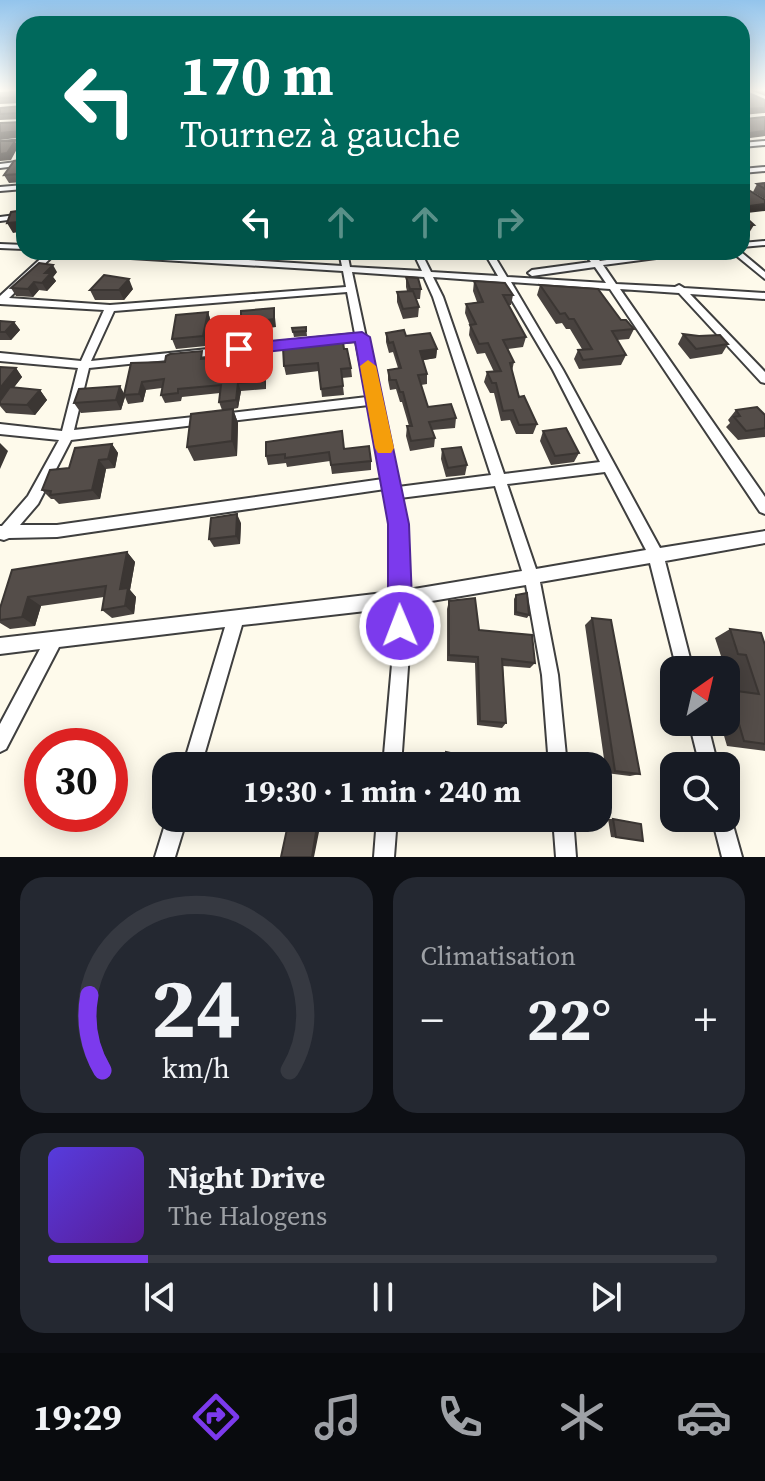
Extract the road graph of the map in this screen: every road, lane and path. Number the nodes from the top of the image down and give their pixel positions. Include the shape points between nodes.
1 (44, 260) edge
2 (202, 260) edge
3 (346, 260) edge
4 (421, 260) edge
5 (493, 260) edge
6 (594, 260) edge
7 (625, 260) edge
8 (746, 260) edge
9 (598, 264) junction
10 (349, 271) junction
11 (429, 275) junction
12 (765, 276) edge
13 (505, 277) junction
14 (609, 284) junction
15 (679, 288) junction
16 (352, 289) junction
17 (765, 296) edge
18 (0, 300) edge
19 (110, 308) junction
20 (362, 337) junction
21 (0, 357) edge
22 (84, 365) junction
23 (765, 379) edge
24 (375, 400) junction
25 (0, 429) edge
26 (67, 436) junction
27 (609, 466) junction
28 (499, 478) junction
29 (392, 488) junction
30 (765, 508) edge
31 (2, 535) edge
32 (765, 537) edge
33 (656, 556) junction
34 (532, 578) junction
35 (400, 599) junction
36 (236, 619) junction
37 (54, 640) junction
38 (0, 646) edge
39 (681, 656) edge
40 (0, 743) edge
41 (196, 752) edge
42 (393, 752) edge
43 (557, 752) edge
44 (173, 832) edge
45 (386, 832) edge
46 (564, 832) edge
47 (726, 832) edge
48 (165, 857) edge
49 (384, 857) edge
50 (566, 857) edge
51 (732, 857) edge

1 - 18 street
2 - 10 street
3 - 10 street
4 - 11 street
5 - 13 street
6 - 9 street
7 - 9 street
8 - 12 street
9 - 13 street
9 - 14 street
10 - 11 street
10 - 16 street
11 - 13 street
11 - 28 street
13 - 14 street
13 - 27 street
14 - 15 street
14 - 30 street
15 - 17 street
15 - 23 street
16 - 19 street
16 - 20 street
18 - 19 street
19 - 22 street
20 - 22 street
20 - 24 street
21 - 22 street
22 - 26 street
24 - 26 street
24 - 29 street
25 - 26 street
26 - 31 street via 33,500
27 - 28 street
27 - 33 street
28 - 29 street
28 - 34 street
29 - 31 street
29 - 35 street via 399,524
32 - 33 street
33 - 34 street
33 - 39 street
34 - 35 street
34 - 43 street via 550,675
35 - 36 street
35 - 42 street
36 - 37 street
36 - 41 street
37 - 38 street
37 - 40 street
44 - 48 street
45 - 49 street
46 - 50 street
47 - 51 street

